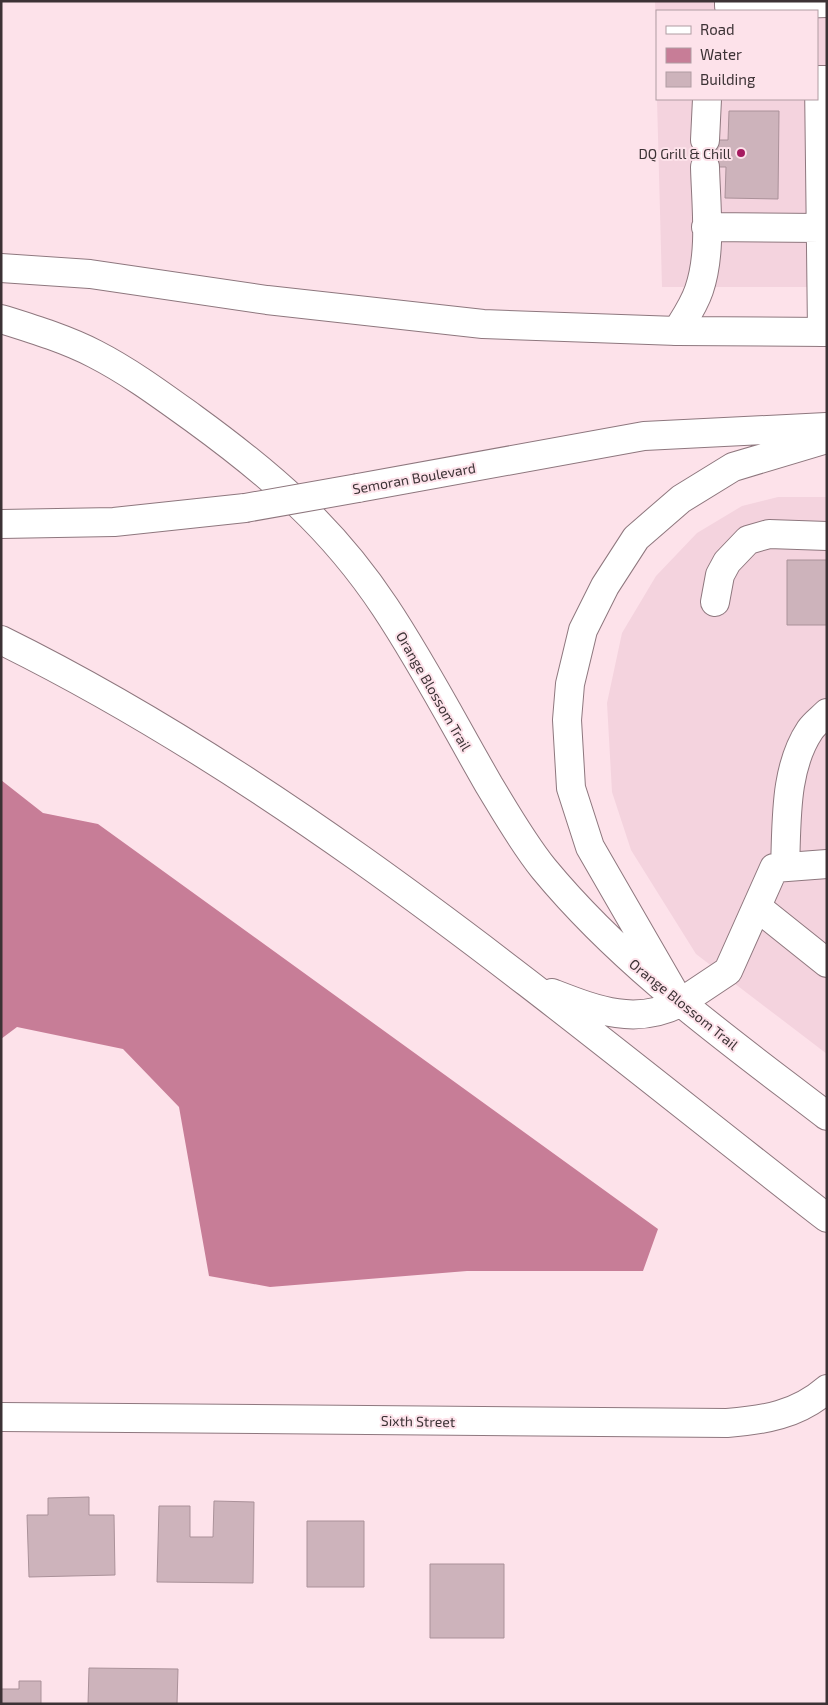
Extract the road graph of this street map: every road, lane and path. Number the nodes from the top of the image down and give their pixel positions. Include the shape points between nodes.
1 (729, 1) edge
2 (827, 3) edge
3 (821, 80) edge
4 (707, 100) edge
5 (706, 227) junction
6 (820, 228) junction
7 (1, 268) edge
8 (1, 319) edge
9 (677, 331) junction
10 (824, 332) edge
11 (827, 427) edge
12 (827, 439) edge
13 (1, 524) edge
14 (827, 536) edge
15 (715, 602) dead end
16 (1, 640) edge
17 (827, 713) edge
18 (827, 864) edge
19 (785, 867) junction
20 (757, 907) junction
21 (827, 963) edge
22 (526, 983) junction
23 (680, 1003) junction
24 (827, 1116) edge
25 (827, 1218) edge
26 (827, 1389) edge
27 (1, 1417) edge

1 - 2 main road via 729,6
3 - 6 main road
4 - 5 main road
5 - 6 main road
5 - 9 main road via 702,281
6 - 10 main road
7 - 9 main road via 90,274 267,300 483,324
8 - 23 main road, Orange Blossom Trail via 94,353 142,380 272,478 324,529 385,607 505,812 541,866 620,952
9 - 10 main road
11 - 13 main road, Semoran Boulevard, bridge via 644,436 245,508 114,522
12 - 23 main road via 733,467 682,499 636,538 605,586 583,630 570,684 571,788 590,848
14 - 15 main road via 769,534 748,540 720,575
16 - 22 main road via 105,696 236,776 388,879
17 - 19 main road via 811,729 797,756 789,789
18 - 19 main road
19 - 20 main road via 774,868
20 - 21 main road
20 - 23 main road via 728,971
22 - 23 main road via 596,1010 635,1016 662,1012
22 - 25 main road
23 - 24 main road, Orange Blossom Trail
26 - 27 main road, Sixth Street via 790,1413 761,1421 727,1423

